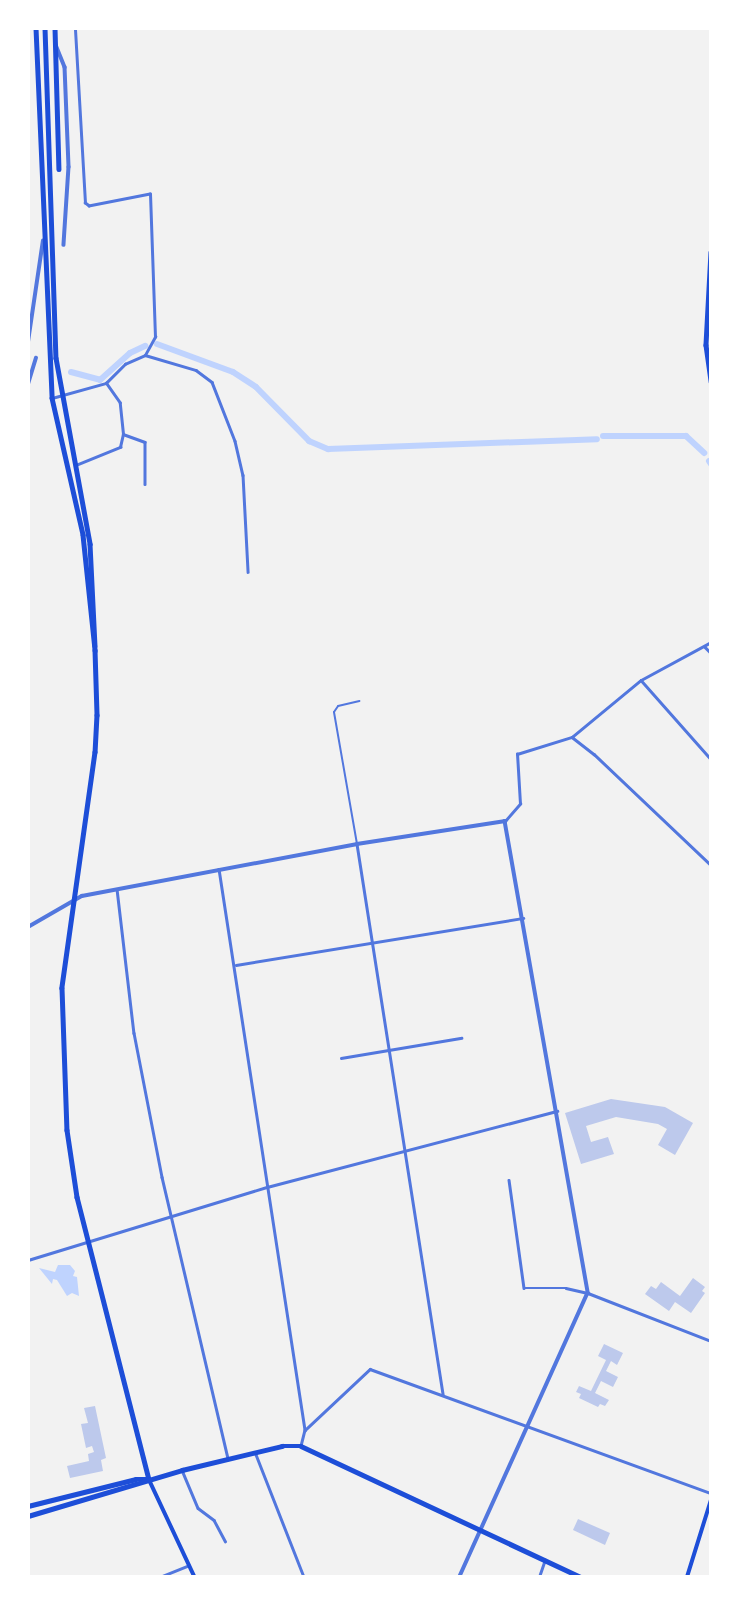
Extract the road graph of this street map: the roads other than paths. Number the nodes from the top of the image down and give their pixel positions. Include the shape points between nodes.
1 (36, 28) edge
2 (45, 28) edge
3 (55, 28) edge
4 (75, 28) edge
5 (56, 45) junction
6 (75, 66) junction
7 (65, 67) junction
8 (59, 169) dead end
9 (43, 241) junction
10 (64, 245) dead end
11 (711, 252) edge
12 (28, 342) edge
13 (145, 355) junction
14 (36, 358) dead end
15 (711, 382) edge
16 (106, 383) junction
17 (28, 384) edge
18 (61, 395) junction
19 (52, 398) junction
20 (123, 434) junction
21 (75, 466) junction
22 (145, 484) dead end
23 (248, 572) dead end
24 (711, 642) edge
25 (705, 647) junction
26 (95, 650) junction
27 (711, 653) edge
28 (641, 680) junction
29 (359, 701) dead end
30 (572, 737) junction
31 (711, 759) edge
32 (505, 821) junction
33 (357, 844) junction
34 (711, 865) edge
35 (219, 869) junction
36 (117, 889) junction
37 (74, 900) junction
38 (523, 918) junction
39 (28, 927) edge
40 (373, 942) junction
41 (234, 965) junction
42 (461, 1038) dead end
43 (388, 1048) junction
44 (341, 1058) dead end
45 (556, 1111) junction
46 (404, 1149) junction
47 (509, 1180) dead end
48 (267, 1187) junction
49 (171, 1216) junction
50 (88, 1242) junction
51 (28, 1260) edge
52 (588, 1293) junction
53 (711, 1341) edge
54 (443, 1394) junction
55 (528, 1425) junction
56 (305, 1430) junction
57 (301, 1446) junction
58 (255, 1452) junction
59 (228, 1459) junction
60 (182, 1470) junction
61 (149, 1479) junction
62 (711, 1493) edge
63 (711, 1500) edge
64 (28, 1506) edge
65 (28, 1516) edge
66 (482, 1530) junction
67 (225, 1541) dead end
68 (545, 1560) junction
69 (189, 1564) junction
70 (160, 1577) edge
71 (195, 1577) edge
72 (304, 1577) edge
73 (460, 1577) edge
74 (540, 1577) edge
75 (581, 1577) edge
76 (687, 1577) edge

1 - 9 main road
2 - 18 main road via 53,305
3 - 5 main road
4 - 6 street
5 - 7 street
5 - 8 main road
6 - 7 street
6 - 13 street via 85,204 150,194 155,337
7 - 10 street via 69,167
9 - 12 street
9 - 19 main road
11 - 15 main road via 706,345
13 - 16 street via 124,364
13 - 23 street via 196,370 212,383 243,475
14 - 17 street
16 - 18 street
16 - 20 street via 120,403
18 - 19 street
18 - 21 main road
19 - 26 main road via 83,535
20 - 21 street via 120,447
20 - 22 street via 145,442
21 - 26 main road via 92,558
24 - 25 street
25 - 27 street
25 - 28 street
26 - 37 main road via 96,752
28 - 30 street
28 - 31 street
29 - 33 lane via 338,706 334,712
30 - 32 street via 517,754 520,804
30 - 34 street
32 - 33 street
32 - 38 street
33 - 35 street
33 - 40 street
35 - 36 street
35 - 41 street
36 - 37 street
36 - 49 street via 134,1033
37 - 39 street
37 - 50 main road via 62,988 66,1130
38 - 40 street
38 - 45 street
40 - 41 street
40 - 43 street
41 - 48 street
42 - 43 street
43 - 44 street
43 - 46 street
45 - 46 street
45 - 52 street
46 - 48 street
46 - 54 street
47 - 52 street via 524,1288
48 - 49 street
48 - 56 street
49 - 50 street
49 - 59 street
50 - 51 street
50 - 61 main road
52 - 53 street
52 - 55 street
54 - 55 street
54 - 56 street via 370,1369
55 - 62 street
55 - 66 street
56 - 57 street
57 - 58 main road
57 - 66 main road
58 - 59 main road
58 - 72 street
59 - 60 main road
60 - 61 main road
60 - 67 street via 198,1508 214,1520
61 - 64 main road
61 - 65 main road
61 - 69 main road
63 - 76 main road
66 - 68 main road
66 - 73 street
68 - 74 street
68 - 75 main road
69 - 70 street
69 - 71 main road

